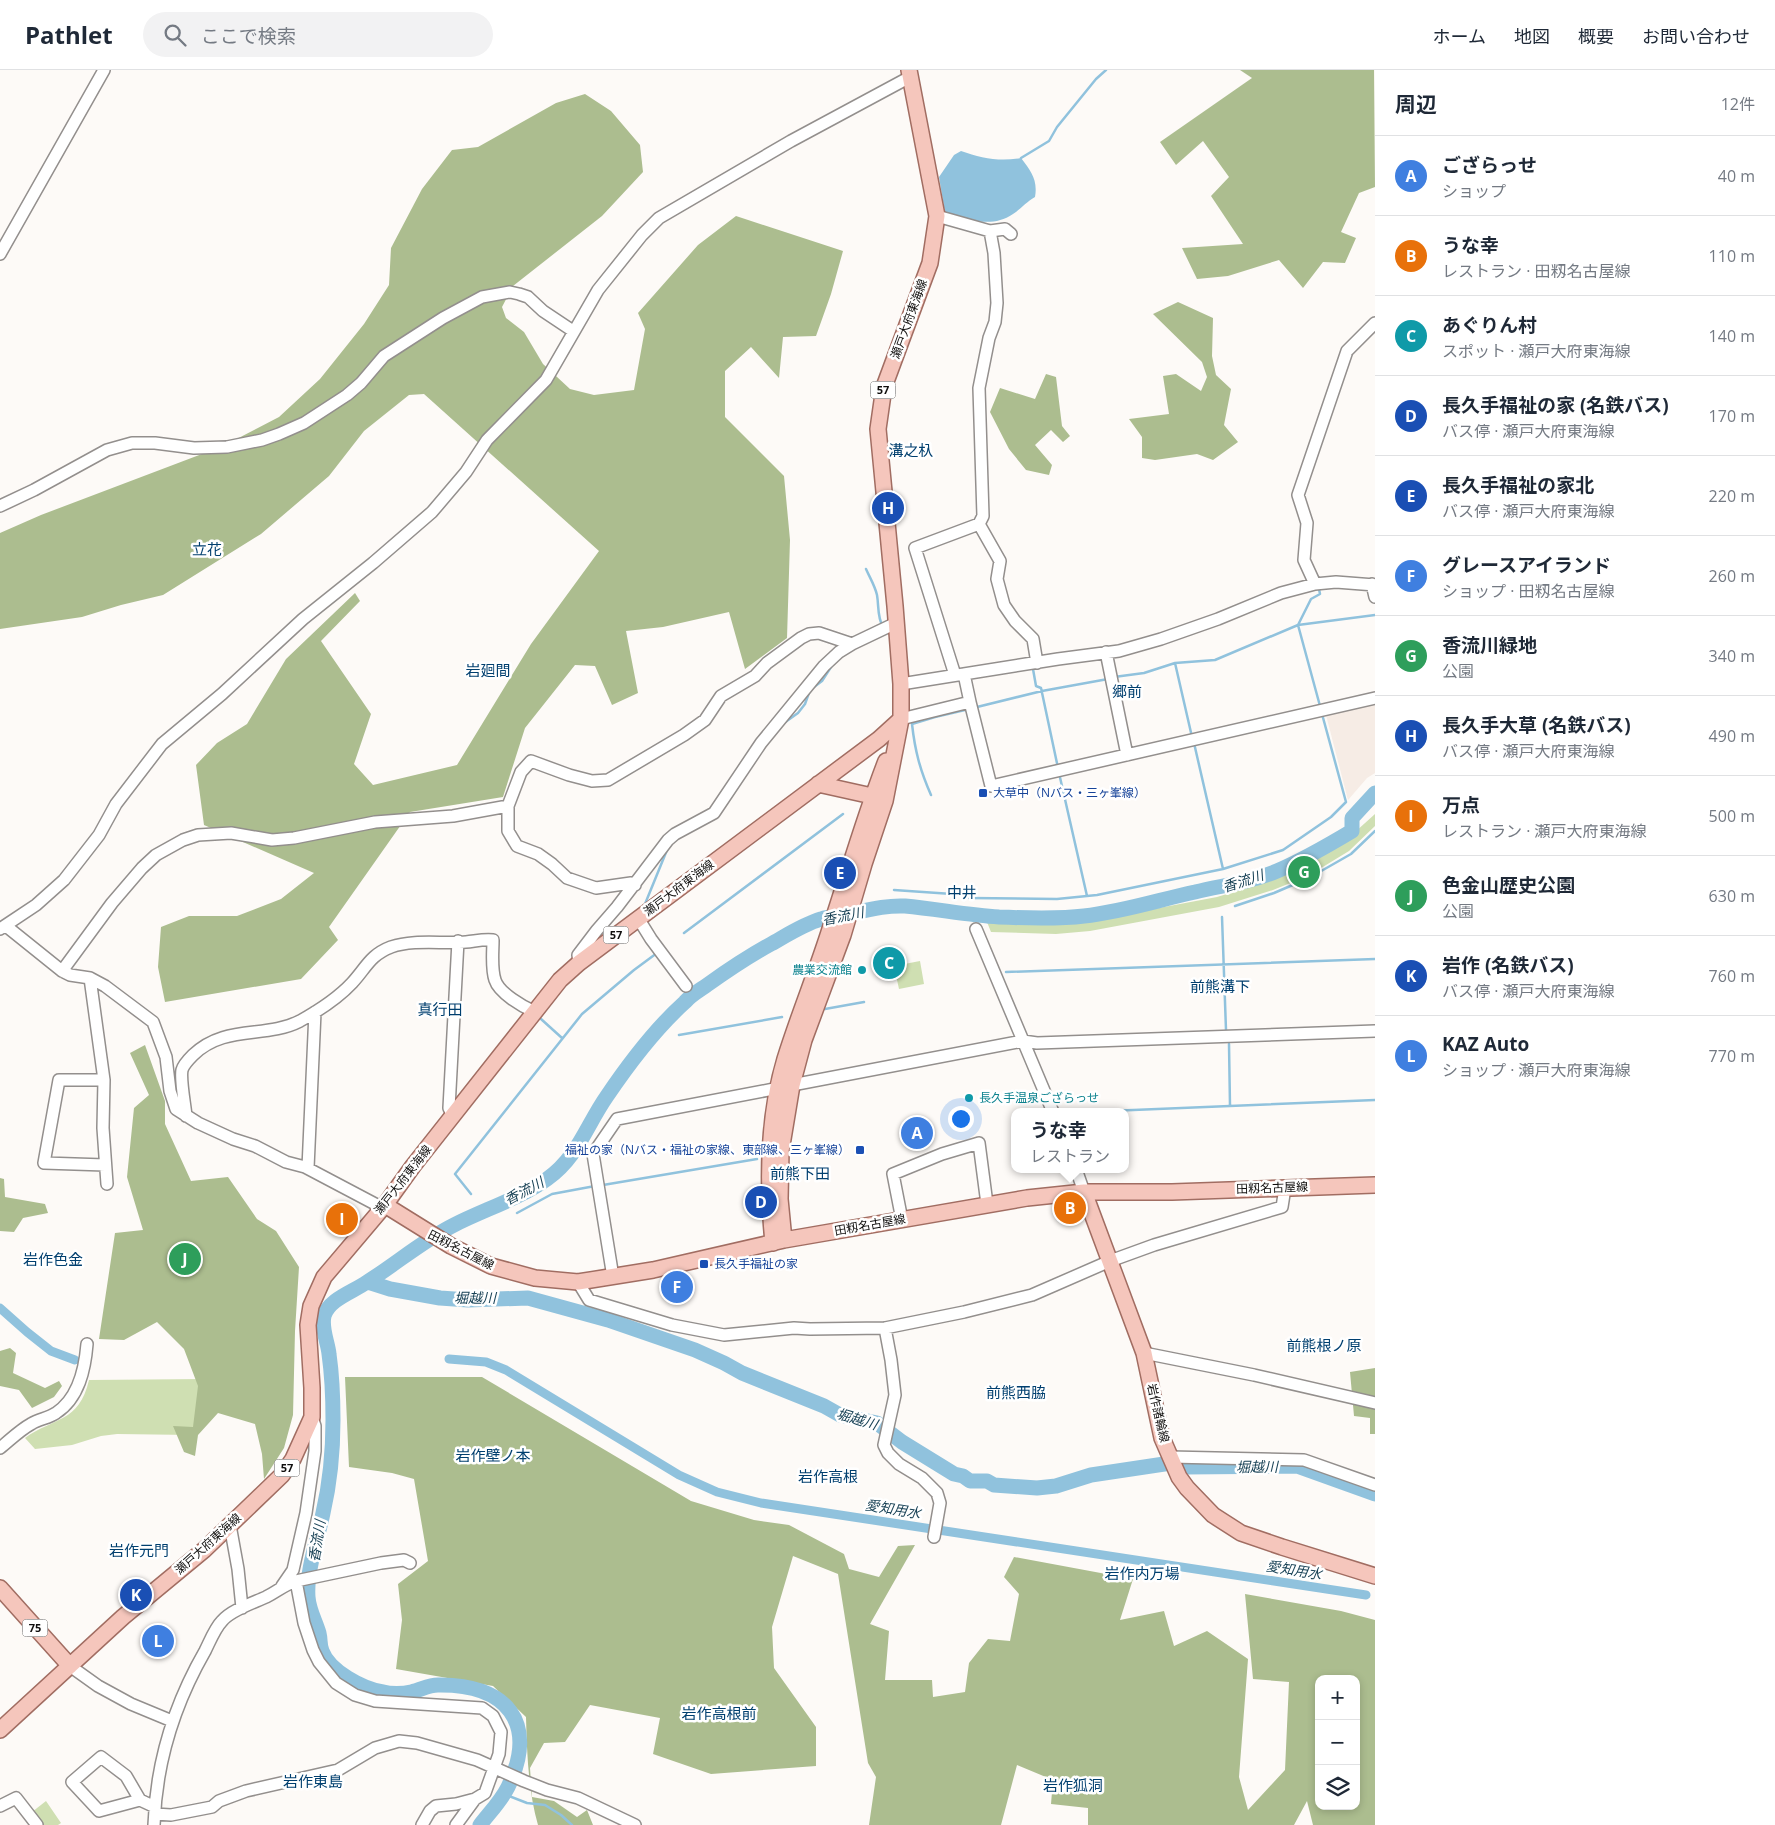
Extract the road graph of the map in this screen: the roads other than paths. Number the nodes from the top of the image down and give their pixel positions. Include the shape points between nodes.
1 (104, 70) edge
2 (909, 73) edge
3 (937, 216) junction
4 (990, 231) junction
5 (1011, 234) dead end
6 (0, 254) edge
7 (1375, 323) edge
8 (573, 331) junction
9 (0, 506) edge
10 (979, 524) junction
11 (1315, 584) junction
12 (1374, 584) edge
13 (1375, 597) edge
14 (896, 623) junction
15 (852, 644) junction
16 (1106, 652) junction
17 (1037, 663) junction
18 (959, 675) junction
19 (901, 684) junction
20 (1375, 698) edge
21 (970, 702) junction
22 (901, 719) junction
23 (1127, 755) junction
24 (818, 784) junction
25 (872, 796) junction
26 (508, 806) junction
27 (634, 885) junction
28 (846, 899) junction
29 (638, 918) junction
30 (3, 927) edge
31 (976, 929) dead end
32 (458, 941) junction
33 (579, 963) junction
34 (62, 970) junction
35 (90, 978) junction
36 (686, 986) dead end
37 (315, 1012) junction
38 (535, 1012) junction
39 (1375, 1030) edge
40 (1023, 1041) junction
41 (104, 1080) junction
42 (785, 1087) junction
43 (1051, 1108) edge
44 (186, 1116) junction
45 (453, 1116) junction
46 (105, 1165) junction
47 (308, 1168) junction
48 (1077, 1173) edge
49 (107, 1184) dead end
50 (1375, 1185) edge
51 (1285, 1188) junction
52 (1084, 1192) junction
53 (987, 1204) junction
54 (385, 1205) junction
55 (902, 1220) junction
56 (779, 1242) junction
57 (1110, 1261) junction
58 (613, 1277) junction
59 (578, 1282) junction
60 (884, 1328) junction
61 (88, 1344) dead end
62 (1144, 1353) junction
63 (1375, 1403) edge
64 (312, 1417) junction
65 (0, 1448) edge
66 (1170, 1457) junction
67 (1375, 1485) edge
68 (230, 1526) junction
69 (934, 1537) dead end
70 (410, 1563) dead end
71 (1375, 1576) edge
72 (298, 1581) junction
73 (282, 1586) junction
74 (0, 1588) edge
75 (242, 1608) junction
76 (70, 1666) junction
77 (172, 1721) junction
78 (0, 1730) edge
79 (495, 1769) junction
80 (475, 1799) junction
81 (140, 1800) junction
82 (0, 1806) edge
83 (155, 1815) edge
84 (37, 1825) edge
85 (422, 1825) edge
86 (456, 1825) edge
87 (635, 1825) edge

1 - 6 street
2 - 3 main road, 瀬戸大府東海線 / 57
2 - 8 street via 659,218 598,290
3 - 4 street
3 - 14 main road, 瀬戸大府東海線 / 57 via 930,263 884,387 878,429
4 - 5 street via 1005,229
4 - 10 street via 997,303 978,388 983,516
7 - 11 street via 1347,351 1298,494 1307,523 1304,560
8 - 9 street via 519,294 510,292 482,297 384,356 347,395 304,423 279,434 227,447 132,443 107,450
8 - 30 street via 546,380 487,440 466,472 432,512 303,619 162,744 64,880 36,905
10 - 17 street via 1000,561 997,579 1004,605 1033,639
10 - 18 street via 915,548
11 - 12 street
11 - 16 street via 1281,593 1161,639
12 - 13 street
14 - 15 street
14 - 19 main road, 瀬戸大府東海線 / 57
15 - 26 street via 819,633 801,638 755,676 721,696 705,720 608,780 592,781 531,761 521,772
15 - 27 street via 839,652 818,674 761,744 714,813 675,834
16 - 17 street
16 - 23 street
17 - 18 street
18 - 19 street
18 - 21 street
19 - 22 main road, 瀬戸大府東海線 / 57
20 - 23 street
21 - 22 street
21 - 23 street via 991,786
22 - 24 main road, 瀬戸大府東海線 / 57
22 - 25 main road, 瀬戸大府東海線 / 57
22 - 28 main road, 瀬戸大府東海線 / 57 via 885,801
24 - 25 main road
24 - 29 main road, 瀬戸大府東海線 / 57
25 - 28 main road, 瀬戸大府東海線 / 57
26 - 27 street via 508,831 517,846 538,854 567,878 596,888
26 - 34 street via 453,816 375,822 294,838 272,840 231,834 198,835 183,840 156,855 142,868
27 - 33 street via 578,955
28 - 42 main road, 瀬戸大府東海線 / 57 via 846,922
28 - 42 main road, 瀬戸大府東海線 / 57 via 831,928 785,1060
29 - 33 main road, 瀬戸大府東海線 / 57
29 - 36 street
30 - 34 street
31 - 40 street
32 - 37 street via 390,948 372,957 352,983
32 - 38 street via 493,940 495,981 505,994
32 - 45 street via 449,1108
33 - 38 main road, 瀬戸大府東海線 / 57 via 560,980
34 - 35 street via 70,975
35 - 41 street
35 - 44 street via 153,1022 166,1057 176,1109
37 - 44 street via 284,1026 220,1037 192,1056 182,1070
37 - 47 street
38 - 45 main road, 瀬戸大府東海線 / 57
39 - 40 street
40 - 42 street
40 - 43 street
41 - 46 street
41 - 46 street via 59,1080 44,1163
42 - 56 main road, 瀬戸大府東海線 / 57
42 - 58 street via 618,1119 593,1154
44 - 47 street via 286,1162
45 - 54 main road, 瀬戸大府東海線 / 57
46 - 49 street
47 - 54 street via 377,1205
48 - 52 street
50 - 51 main road, 田籾名古屋線
51 - 52 main road, 田籾名古屋線
51 - 57 street via 1282,1206
52 - 53 main road, 田籾名古屋線
52 - 57 main road, 岩作諸輪線
53 - 55 main road, 田籾名古屋線
53 - 55 street via 979,1143 893,1174
54 - 59 main road, 田籾名古屋線 via 450,1246 490,1266 554,1281
54 - 64 main road, 瀬戸大府東海線 / 57 via 324,1277 311,1306 308,1325
55 - 56 main road, 田籾名古屋線
56 - 58 main road, 田籾名古屋線
57 - 60 street via 1032,1295
57 - 62 main road, 岩作諸輪線
58 - 59 main road, 田籾名古屋線
59 - 60 street via 589,1300 672,1325 717,1334 794,1328
60 - 69 street via 895,1395 884,1445 899,1464 922,1478 937,1493 940,1503
61 - 65 street via 77,1391 68,1403 56,1414 32,1424
62 - 63 street
62 - 66 main road, 岩作諸輪線 via 1162,1438
64 - 68 main road, 瀬戸大府東海線 / 57 via 282,1476
64 - 73 street via 315,1451 306,1513 293,1570
66 - 67 street via 1304,1460
66 - 71 main road, 岩作諸輪線 via 1179,1476 1203,1506 1241,1533
68 - 75 street
68 - 76 main road, 瀬戸大府東海線 / 57
70 - 72 street via 404,1560 382,1563
72 - 73 street
72 - 79 street via 312,1650 336,1683 355,1695 375,1701 482,1708 493,1716 501,1732
73 - 75 street
74 - 76 main road, 75
75 - 77 street via 222,1620 190,1678
76 - 77 street via 98,1686
76 - 78 main road, 瀬戸大府東海線 / 57
77 - 83 street via 158,1781
79 - 80 street via 485,1793
79 - 83 street via 477,1760 418,1743 399,1741 375,1748 338,1770 246,1791 212,1807
79 - 87 street via 547,1790 578,1798
80 - 85 street via 436,1806
80 - 86 street
81 - 81 street via 99,1811 72,1782 101,1757 126,1776
81 - 83 street
82 - 84 street via 16,1798

